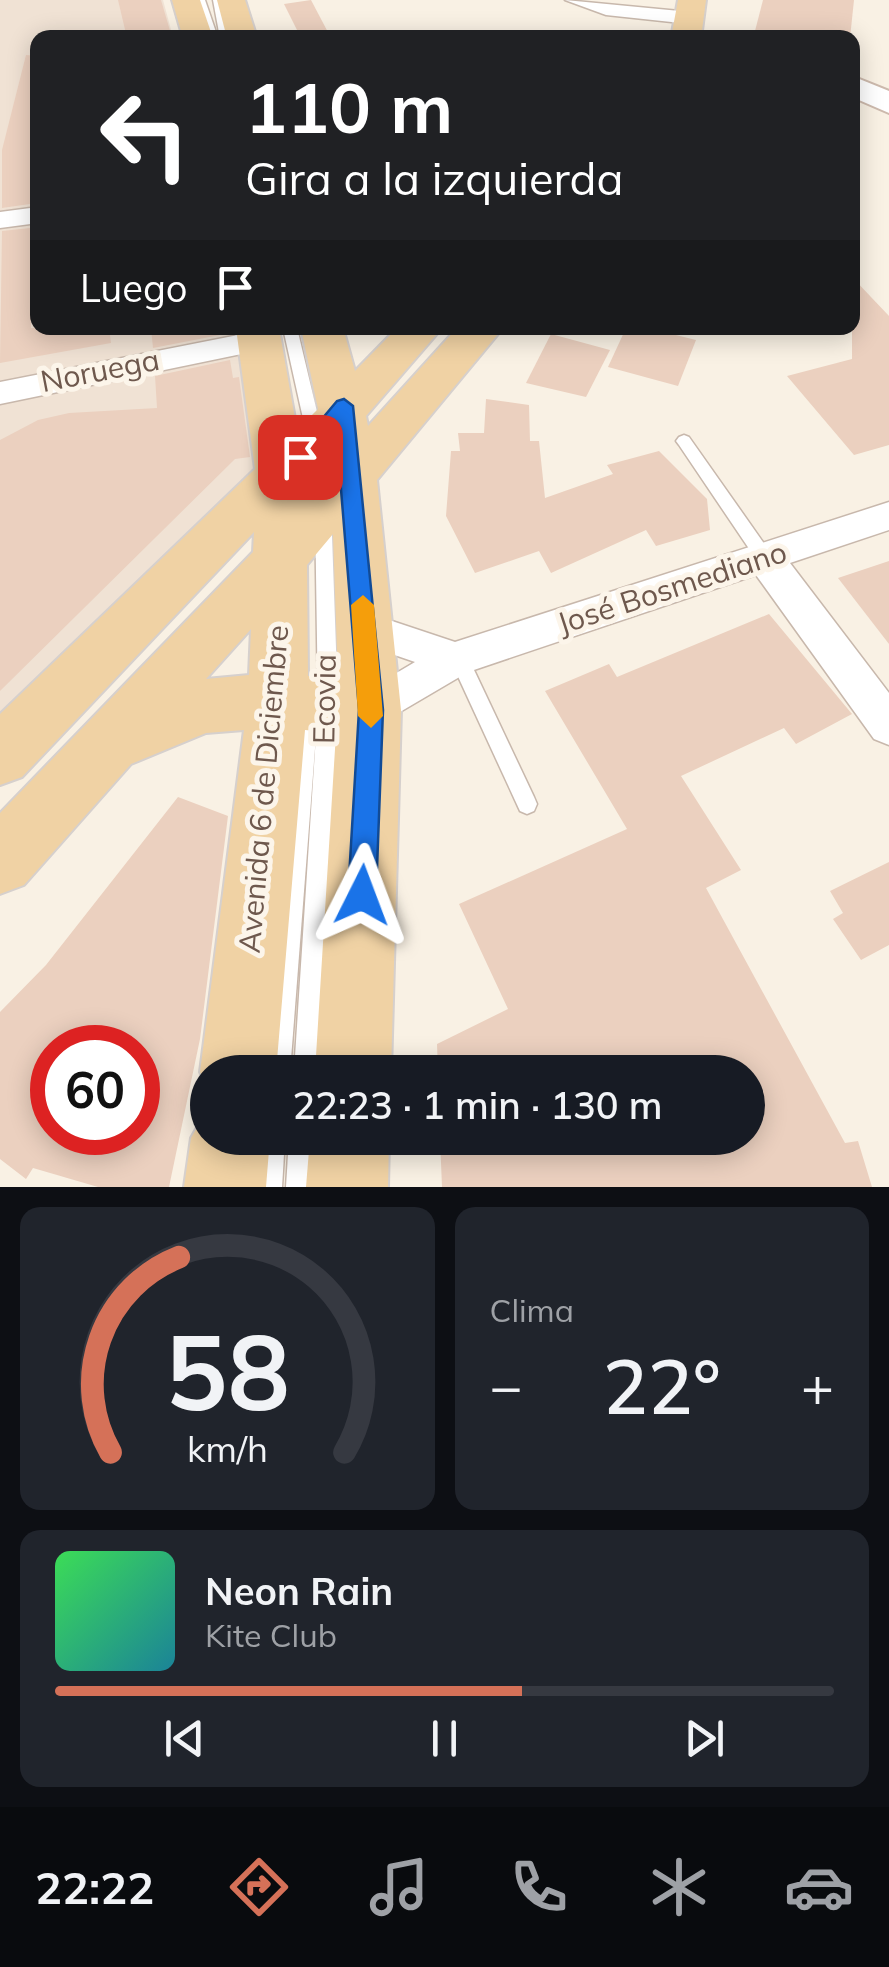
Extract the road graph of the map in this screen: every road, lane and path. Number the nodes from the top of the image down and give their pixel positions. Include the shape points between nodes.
1 (186, 0) edge
2 (200, 0) edge
3 (218, 0) edge
4 (230, 0) edge
5 (575, 0) edge
6 (719, 0) edge
7 (695, 27) edge
8 (195, 30) edge
9 (210, 30) edge
10 (224, 30) edge
11 (239, 30) edge
12 (860, 69) edge
13 (889, 82) edge
14 (860, 89) edge
15 (889, 103) edge
16 (30, 216) edge
17 (0, 220) edge
18 (253, 335) edge
19 (271, 335) edge
20 (322, 335) edge
21 (414, 335) edge
22 (473, 335) edge
23 (0, 393) edge
24 (684, 440) dead end
25 (313, 481) junction
26 (889, 516) edge
27 (764, 557) junction
28 (364, 628) junction
29 (457, 659) junction
30 (321, 705) junction
31 (204, 706) junction
32 (889, 726) edge
33 (104, 746) junction
34 (0, 756) edge
35 (267, 795) junction
36 (528, 804) dead end
37 (0, 860) edge
38 (240, 1055) edge
39 (280, 1055) edge
40 (307, 1055) edge
41 (352, 1055) edge
42 (229, 1155) edge
43 (272, 1155) edge
44 (301, 1155) edge
45 (349, 1155) edge
46 (225, 1187) edge
47 (269, 1187) edge
48 (299, 1187) edge
49 (348, 1187) edge

1 - 8 main road
2 - 9 lane
3 - 10 lane
4 - 11 main road
5 - 7 street
6 - 7 main road
12 - 13 main road
14 - 15 main road
16 - 17 street
18 - 23 street, Noruega
19 - 25 main road, Avenida 6 de Diciembre
20 - 25 main road, Avenida 6 de Diciembre
21 - 25 main road
22 - 25 main road
24 - 27 lane
25 - 28 main road, Avenida 6 de Diciembre
25 - 30 main road, Avenida 6 de Diciembre
25 - 33 main road
25 - 34 main road via 174,578
26 - 27 street, José Bosmediano
27 - 29 street, José Bosmediano
27 - 32 street
28 - 29 street
28 - 30 main road, Avenida 6 de Diciembre
29 - 30 street, José Bosmediano
29 - 36 lane
30 - 31 main road
30 - 35 main road, Avenida 6 de Diciembre
30 - 39 lane, Ecovia
30 - 40 lane, Ecovia
30 - 41 main road, Avenida 6 de Diciembre
31 - 33 main road
31 - 35 main road
33 - 37 main road
35 - 38 main road, Avenida 6 de Diciembre
42 - 46 main road
43 - 47 lane
44 - 48 lane
45 - 49 main road

